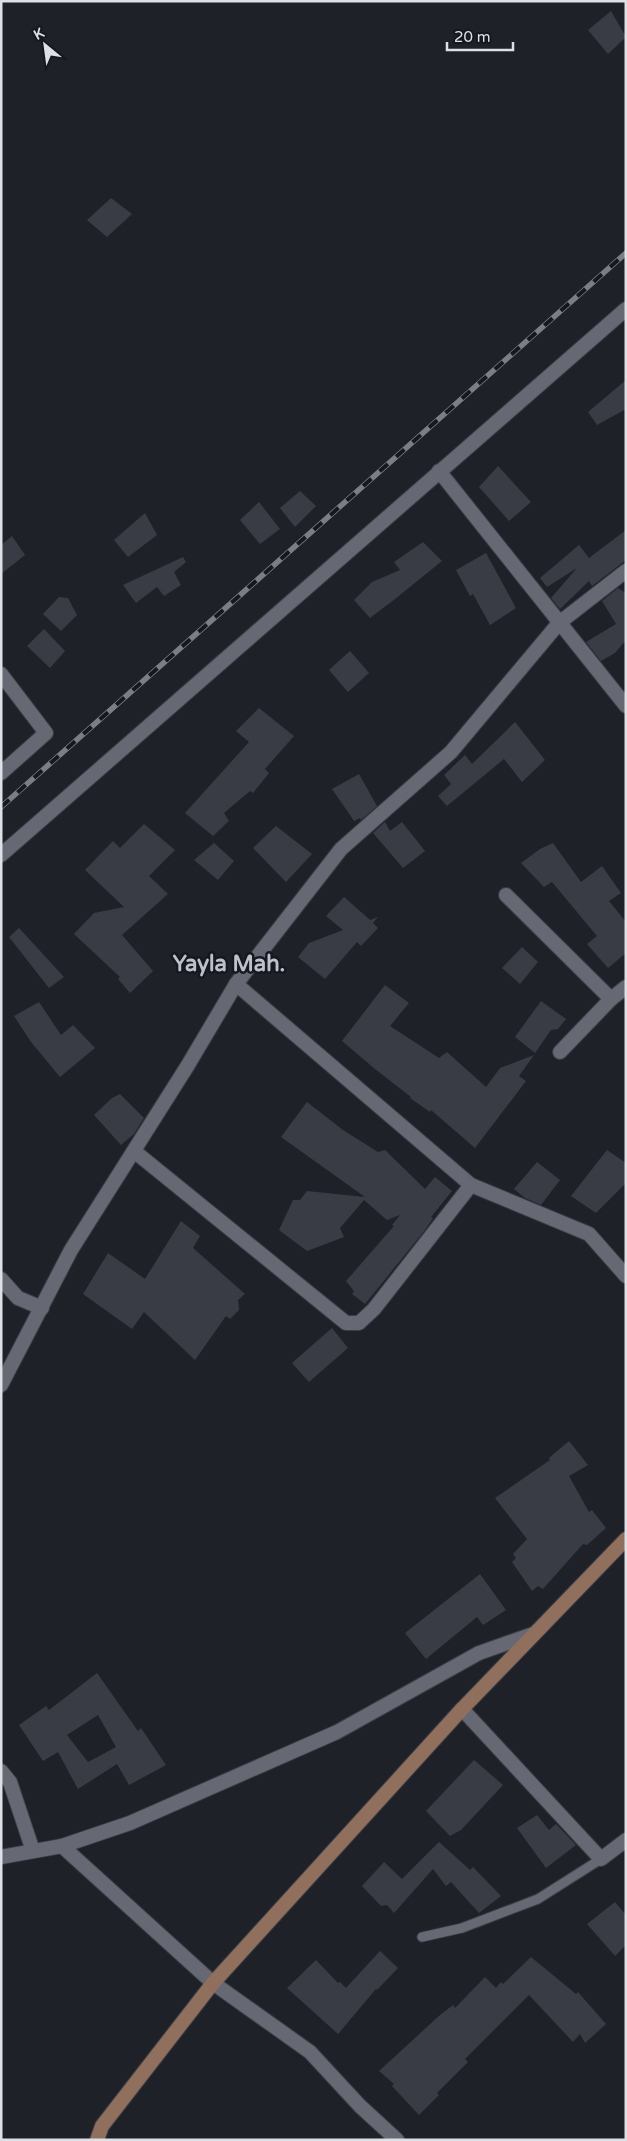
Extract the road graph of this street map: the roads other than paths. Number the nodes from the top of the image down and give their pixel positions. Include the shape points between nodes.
1 (625, 311) edge
2 (439, 471) junction
3 (626, 572) edge
4 (560, 623) junction
5 (1, 674) edge
6 (626, 706) edge
7 (1, 773) edge
8 (1, 855) edge
9 (506, 895) dead end
10 (236, 984) junction
11 (626, 987) edge
12 (611, 999) junction
13 (560, 1052) dead end
14 (134, 1151) junction
15 (471, 1185) junction
16 (626, 1276) edge
17 (1, 1280) edge
18 (42, 1308) junction
19 (1, 1385) edge
20 (626, 1539) edge
21 (533, 1634) junction
22 (462, 1709) junction
23 (1, 1771) edge
24 (626, 1840) edge
25 (62, 1846) junction
26 (33, 1851) junction
27 (1, 1857) edge
28 (601, 1859) junction
29 (422, 1937) dead end
30 (213, 1983) junction
31 (97, 2140) edge
32 (398, 2140) edge

1 - 2 street
2 - 4 street
2 - 8 street
3 - 4 street
4 - 6 street
4 - 10 street via 451,752 341,849
5 - 7 street via 46,732
9 - 12 street
10 - 14 street
10 - 15 street
11 - 12 street
12 - 13 street
14 - 15 street via 346,1323 359,1323 374,1309
14 - 18 street via 71,1250
15 - 16 street via 588,1234
17 - 18 street via 18,1298
18 - 19 street
20 - 21 main road
21 - 22 main road
21 - 25 street via 479,1653 337,1732 130,1823
22 - 28 street
22 - 30 main road
23 - 26 street via 10,1782
24 - 28 street
25 - 26 street
25 - 30 street
26 - 27 street
28 - 29 lane via 538,1900 462,1928
30 - 31 main road via 102,2126
30 - 32 street via 310,2052 360,2106

